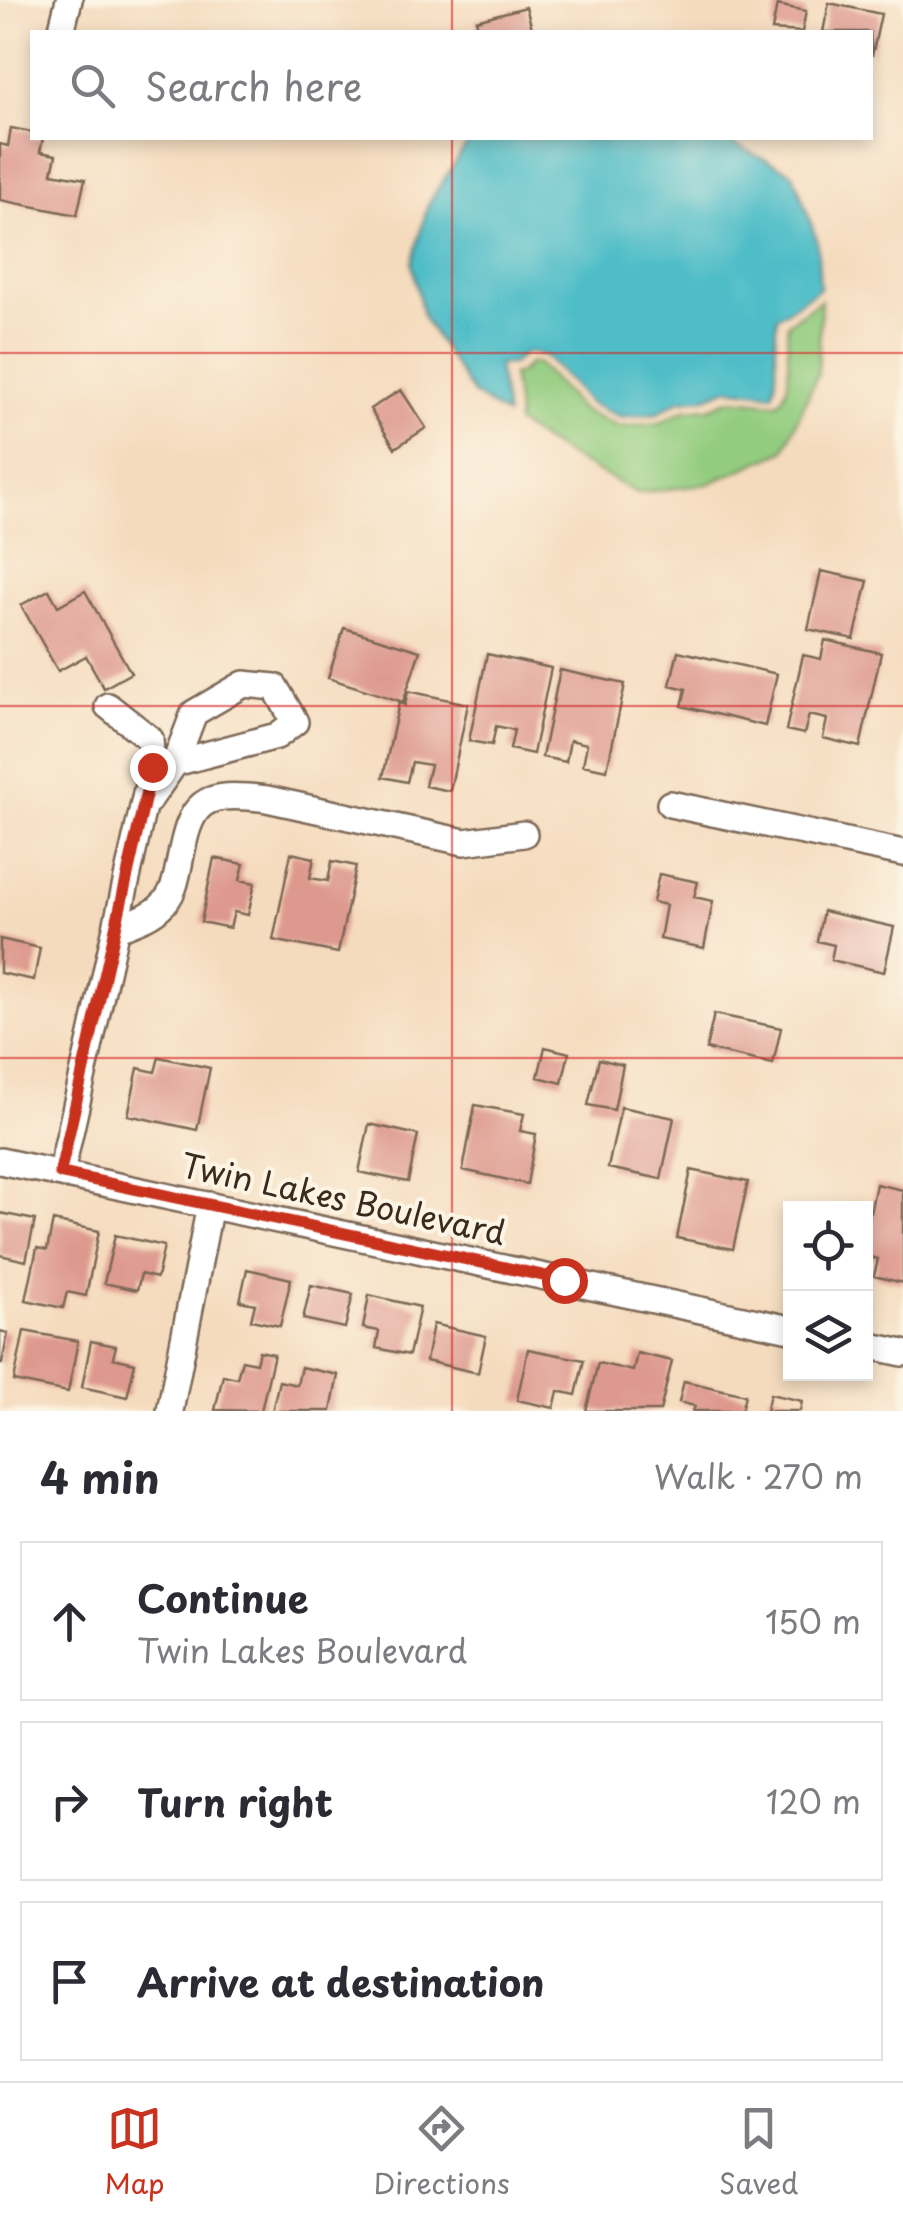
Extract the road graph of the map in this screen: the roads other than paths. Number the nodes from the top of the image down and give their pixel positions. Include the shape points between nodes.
1 (69, 0) edge
2 (62, 30) edge
3 (108, 706) dead end
4 (175, 763) dead end
5 (146, 804) junction
6 (670, 804) dead end
7 (524, 834) dead end
8 (903, 853) edge
9 (178, 868) junction
10 (130, 872) junction
11 (118, 928) junction
12 (0, 1161) edge
13 (60, 1173) junction
14 (210, 1205) junction
15 (783, 1328) edge
16 (873, 1347) edge
17 (903, 1353) edge
18 (170, 1411) edge

1 - 2 street
3 - 5 street via 150,739
4 - 5 street
5 - 10 street
6 - 8 street
7 - 9 street via 464,842 234,795 207,800 190,815
9 - 10 street
9 - 11 street via 161,907
10 - 11 street
11 - 13 street
12 - 13 street, Twin Lakes Boulevard
13 - 14 street, Twin Lakes Boulevard
14 - 15 street, Twin Lakes Boulevard
14 - 18 street
16 - 17 street

